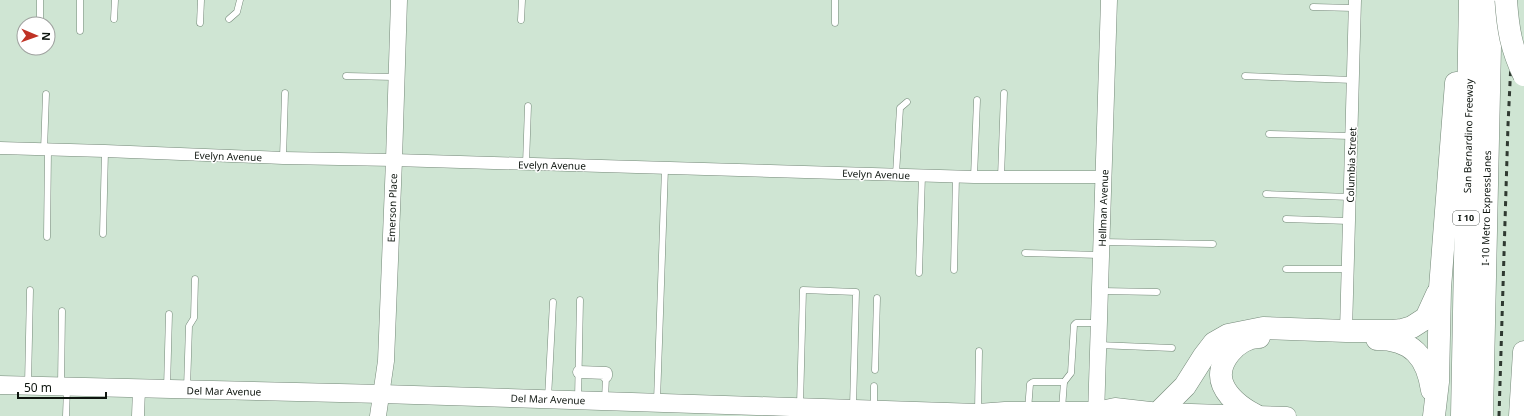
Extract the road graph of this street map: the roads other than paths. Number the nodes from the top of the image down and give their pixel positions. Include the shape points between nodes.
1 (40, 0) edge
2 (80, 0) edge
3 (115, 0) edge
4 (200, 0) edge
5 (240, 0) edge
6 (399, 0) edge
7 (522, 0) edge
8 (835, 0) edge
9 (1109, 0) edge
10 (1470, 0) edge
11 (1491, 0) edge
12 (1506, 0) edge
13 (1355, 4) edge
14 (1313, 7) dead end
15 (40, 16) edge
16 (114, 19) dead end
17 (229, 19) dead end
18 (521, 20) dead end
19 (200, 23) dead end
20 (835, 23) dead end
21 (1470, 30) junction
22 (80, 32) dead end
23 (1524, 75) edge
24 (346, 76) dead end
25 (1245, 76) dead end
26 (397, 77) junction
27 (1353, 80) junction
28 (285, 93) dead end
29 (1004, 93) dead end
30 (46, 94) dead end
31 (977, 100) dead end
32 (907, 102) dead end
33 (528, 106) dead end
34 (1269, 134) dead end
35 (1351, 136) junction
36 (0, 148) edge
37 (46, 150) junction
38 (105, 151) junction
39 (283, 158) junction
40 (394, 160) junction
41 (526, 164) junction
42 (665, 168) junction
43 (896, 174) junction
44 (922, 175) junction
45 (956, 176) junction
46 (974, 177) junction
47 (1001, 177) junction
48 (1105, 177) junction
49 (1266, 194) dead end
50 (1350, 197) junction
51 (1286, 219) dead end
52 (1349, 221) junction
53 (104, 234) dead end
54 (47, 237) dead end
55 (1213, 244) dead end
56 (1102, 248) junction
57 (1025, 253) dead end
58 (1286, 269) dead end
59 (1348, 269) junction
60 (954, 270) dead end
61 (919, 273) dead end
62 (195, 279) dead end
63 (1440, 288) junction
64 (30, 290) dead end
65 (1100, 291) junction
66 (1157, 292) dead end
67 (878, 298) dead end
68 (580, 300) dead end
69 (553, 302) dead end
70 (62, 311) dead end
71 (169, 314) dead end
72 (1099, 323) junction
73 (1346, 331) junction
74 (1098, 345) junction
75 (1172, 348) dead end
76 (979, 350) dead end
77 (1524, 352) edge
78 (875, 370) dead end
79 (579, 372) junction
80 (606, 376) joint
81 (1064, 382) junction
82 (0, 385) edge
83 (28, 385) junction
84 (64, 386) junction
85 (874, 386) dead end
86 (139, 389) junction
87 (166, 389) junction
88 (187, 390) junction
89 (382, 394) junction
90 (548, 399) junction
91 (578, 400) junction
92 (605, 401) junction
93 (657, 403) junction
94 (853, 409) junction
95 (874, 409) junction
96 (795, 410) edge
97 (1062, 410) junction
98 (731, 411) edge
99 (1028, 411) junction
100 (1434, 411) edge
101 (1159, 412) junction
102 (1472, 412) edge
103 (1521, 412) edge
104 (916, 413) edge
105 (978, 413) junction
106 (959, 414) edge
107 (1099, 414) edge
108 (1255, 415) junction
109 (66, 416) edge
110 (138, 416) edge
111 (378, 416) edge
112 (1287, 416) edge

1 - 15 lane
2 - 22 lane
3 - 16 lane
4 - 19 lane
5 - 17 lane via 237,12
6 - 26 street, Emerson Place
7 - 18 lane
8 - 20 lane
9 - 48 street, Hellman Avenue
10 - 21 highway, San Bernardino Freeway / I 10
11 - 102 highway, I-10 Metro ExpressLanes
12 - 23 highway, bridge via 1508,30 1515,56
13 - 14 lane
13 - 27 street, Columbia Street
21 - 63 highway via 1457,69
21 - 102 highway, San Bernardino Freeway / I 10
24 - 26 lane
25 - 27 lane
26 - 40 street, Emerson Place
27 - 35 street, Columbia Street
28 - 39 lane
29 - 47 lane
30 - 37 lane
31 - 46 lane
32 - 43 lane via 900,108
33 - 41 lane
34 - 35 lane
35 - 50 street, Columbia Street
36 - 37 street, Evelyn Avenue
37 - 38 street, Evelyn Avenue
37 - 54 lane
38 - 39 street, Evelyn Avenue
38 - 53 lane
39 - 40 street, Evelyn Avenue
40 - 41 street, Evelyn Avenue
40 - 89 street, Emerson Place via 386,361
41 - 42 street, Evelyn Avenue
42 - 43 street, Evelyn Avenue
42 - 93 lane
43 - 44 street, Evelyn Avenue
44 - 45 street, Evelyn Avenue
44 - 61 lane
45 - 46 street, Evelyn Avenue
45 - 60 lane
46 - 47 street, Evelyn Avenue
47 - 48 street, Evelyn Avenue
48 - 56 street, Hellman Avenue
49 - 50 lane
50 - 52 street, Columbia Street
51 - 52 lane
52 - 59 street, Columbia Street
55 - 56 lane
56 - 57 lane
56 - 65 street, Hellman Avenue
58 - 59 lane
59 - 73 street, Columbia Street
62 - 88 lane via 194,318 189,326
63 - 73 highway via 1426,318 1412,328 1393,331
63 - 100 highway via 1438,382
64 - 83 lane
65 - 66 lane
65 - 72 street, Hellman Avenue
67 - 78 lane
68 - 79 lane
69 - 90 lane
70 - 84 lane
71 - 87 lane
72 - 74 street, Hellman Avenue
72 - 81 lane via 1074,325 1071,374
73 - 101 highway via 1263,328 1228,335 1214,343 1185,386
74 - 75 lane
74 - 107 street, Hellman Avenue
76 - 105 lane
77 - 103 highway
79 - 80 street via 606,373
79 - 91 lane
80 - 92 lane
81 - 97 lane
81 - 99 lane via 1030,384
82 - 83 main road, Del Mar Avenue
83 - 84 main road, Del Mar Avenue
84 - 86 main road, Del Mar Avenue
84 - 109 lane
85 - 95 lane
86 - 87 main road, Del Mar Avenue
86 - 110 street
87 - 88 main road, Del Mar Avenue
88 - 89 main road, Del Mar Avenue
89 - 90 main road, Del Mar Avenue
89 - 111 street, Emerson Place
90 - 91 main road, Del Mar Avenue
91 - 92 main road, Del Mar Avenue
92 - 93 main road, Del Mar Avenue
93 - 98 main road, Del Mar Avenue
94 - 95 main road, Del Mar Avenue
94 - 96 main road, Del Mar Avenue
94 - 96 lane via 856,292 803,290
95 - 104 main road, Del Mar Avenue
96 - 98 main road, Del Mar Avenue
97 - 99 main road, Del Mar Avenue
97 - 107 main road, Del Mar Avenue
99 - 105 main road, Del Mar Avenue
100 - 108 highway via 1427,368 1421,357 1401,343 1382,339 1256,337 1238,344 1226,358 1222,370 1223,384 1229,394 1241,407
101 - 107 main road, Del Mar Avenue via 1115,407
101 - 108 main road, Del Mar Avenue
104 - 106 main road, Del Mar Avenue
105 - 106 main road, Del Mar Avenue
108 - 112 main road, Del Mar Avenue

